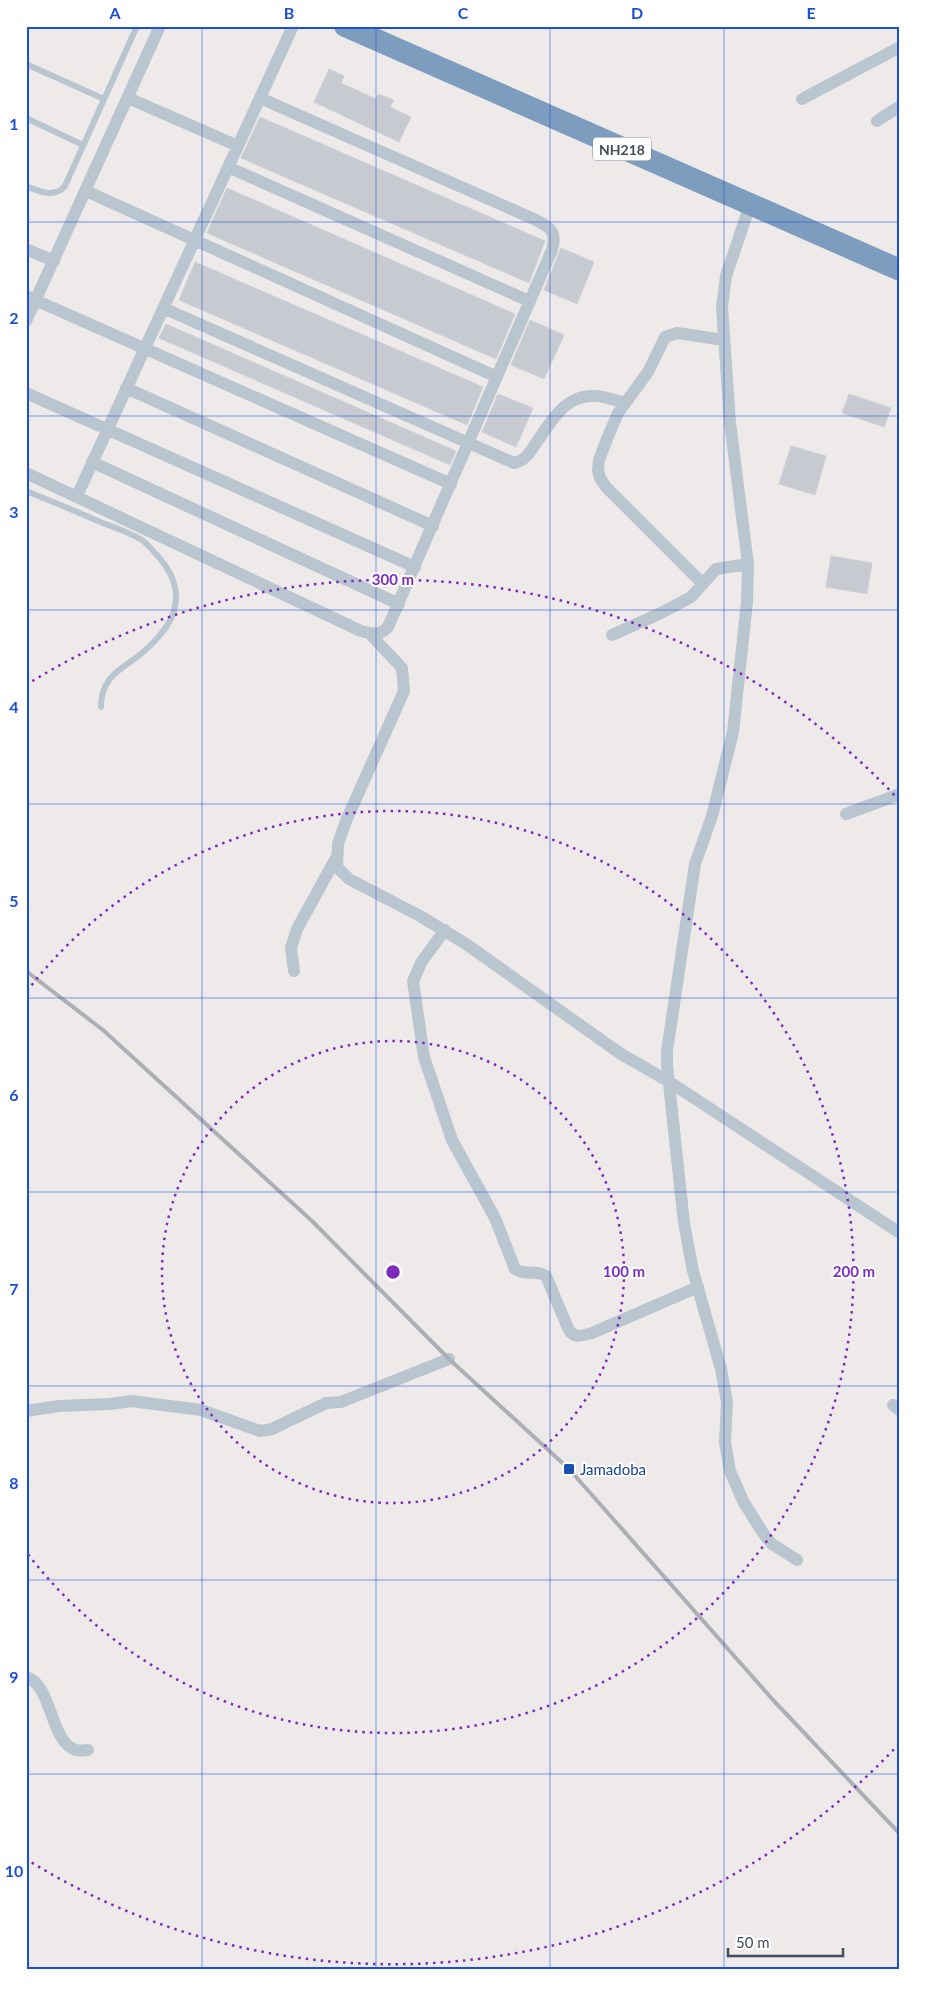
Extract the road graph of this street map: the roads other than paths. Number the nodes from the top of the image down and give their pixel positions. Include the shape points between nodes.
1 (137, 26) edge
2 (160, 26) edge
3 (293, 26) edge
4 (345, 26) edge
5 (900, 47) edge
6 (26, 64) edge
7 (128, 98) junction
8 (260, 98) junction
9 (104, 99) junction
10 (802, 99) dead end
11 (900, 106) edge
12 (26, 118) edge
13 (877, 121) dead end
14 (83, 145) junction
15 (238, 146) junction
16 (228, 167) junction
17 (26, 186) edge
18 (86, 191) junction
19 (750, 205) junction
20 (194, 240) junction
21 (26, 249) edge
22 (54, 261) junction
23 (900, 270) edge
24 (31, 298) edge
25 (529, 301) junction
26 (163, 308) junction
27 (26, 321) edge
28 (724, 340) junction
29 (145, 348) junction
30 (497, 377) junction
31 (126, 388) junction
32 (26, 392) edge
33 (625, 403) junction
34 (108, 428) junction
35 (469, 444) junction
36 (92, 462) junction
37 (26, 473) edge
38 (451, 484) junction
39 (26, 491) edge
40 (77, 496) junction
41 (433, 526) junction
42 (748, 564) junction
43 (416, 566) junction
44 (703, 584) junction
45 (399, 604) junction
46 (370, 634) junction
47 (612, 635) dead end
48 (101, 707) dead end
49 (900, 794) edge
50 (846, 814) dead end
51 (336, 858) junction
52 (445, 930) junction
53 (294, 971) dead end
54 (668, 1081) junction
55 (900, 1233) edge
56 (698, 1287) junction
57 (449, 1359) dead end
58 (26, 1412) edge
59 (797, 1560) dead end
60 (26, 1677) edge
61 (88, 1750) dead end

1 - 9 lane
2 - 7 street
3 - 8 street
4 - 19 highway, NH218
5 - 10 street
6 - 9 lane
7 - 15 street
7 - 18 street
8 - 15 street
8 - 25 street via 548,226 554,241
9 - 14 lane
11 - 13 street
12 - 14 lane
14 - 17 lane via 61,191 44,192
15 - 16 street
16 - 20 street
16 - 25 street
18 - 20 street
18 - 22 street
19 - 23 highway, NH218
19 - 28 street via 726,276 722,307
20 - 26 street
20 - 30 street
21 - 22 street
22 - 24 street
24 - 27 street
24 - 29 street
25 - 30 street
26 - 29 street
26 - 35 street
28 - 33 street via 670,334 661,343 648,372
28 - 42 street via 730,423
29 - 31 street
29 - 38 street
30 - 35 street
31 - 34 street
31 - 41 street
32 - 34 street
33 - 35 street via 596,396 574,399 562,408 520,462 506,461
33 - 44 street via 599,460 600,478
34 - 36 street
34 - 43 street
35 - 38 street
36 - 40 street
36 - 45 street
37 - 40 street
38 - 41 street
39 - 48 lane via 141,540 158,556 175,585 177,605 171,620 142,653 107,681 101,694
40 - 46 street
41 - 43 street
42 - 44 street via 716,570
42 - 54 street via 735,717 712,816 695,864 668,1051
43 - 45 street
44 - 47 street via 679,604
45 - 46 street via 384,632
46 - 51 street via 402,668 404,691 346,821
49 - 50 street
51 - 52 street via 337,867 349,879
51 - 53 street via 298,929 291,948
52 - 54 street via 603,1042
52 - 56 street via 422,961 413,981 424,1056 452,1140 495,1218 515,1269 519,1272 541,1272 546,1276 568,1328 575,1336 592,1333
54 - 55 street
54 - 56 street via 684,1223
56 - 59 street via 727,1402 725,1442 730,1471 743,1501 763,1533 772,1544
57 - 58 street via 341,1402 326,1402 272,1429 260,1431 201,1410 131,1401
60 - 61 street via 36,1682 70,1747

